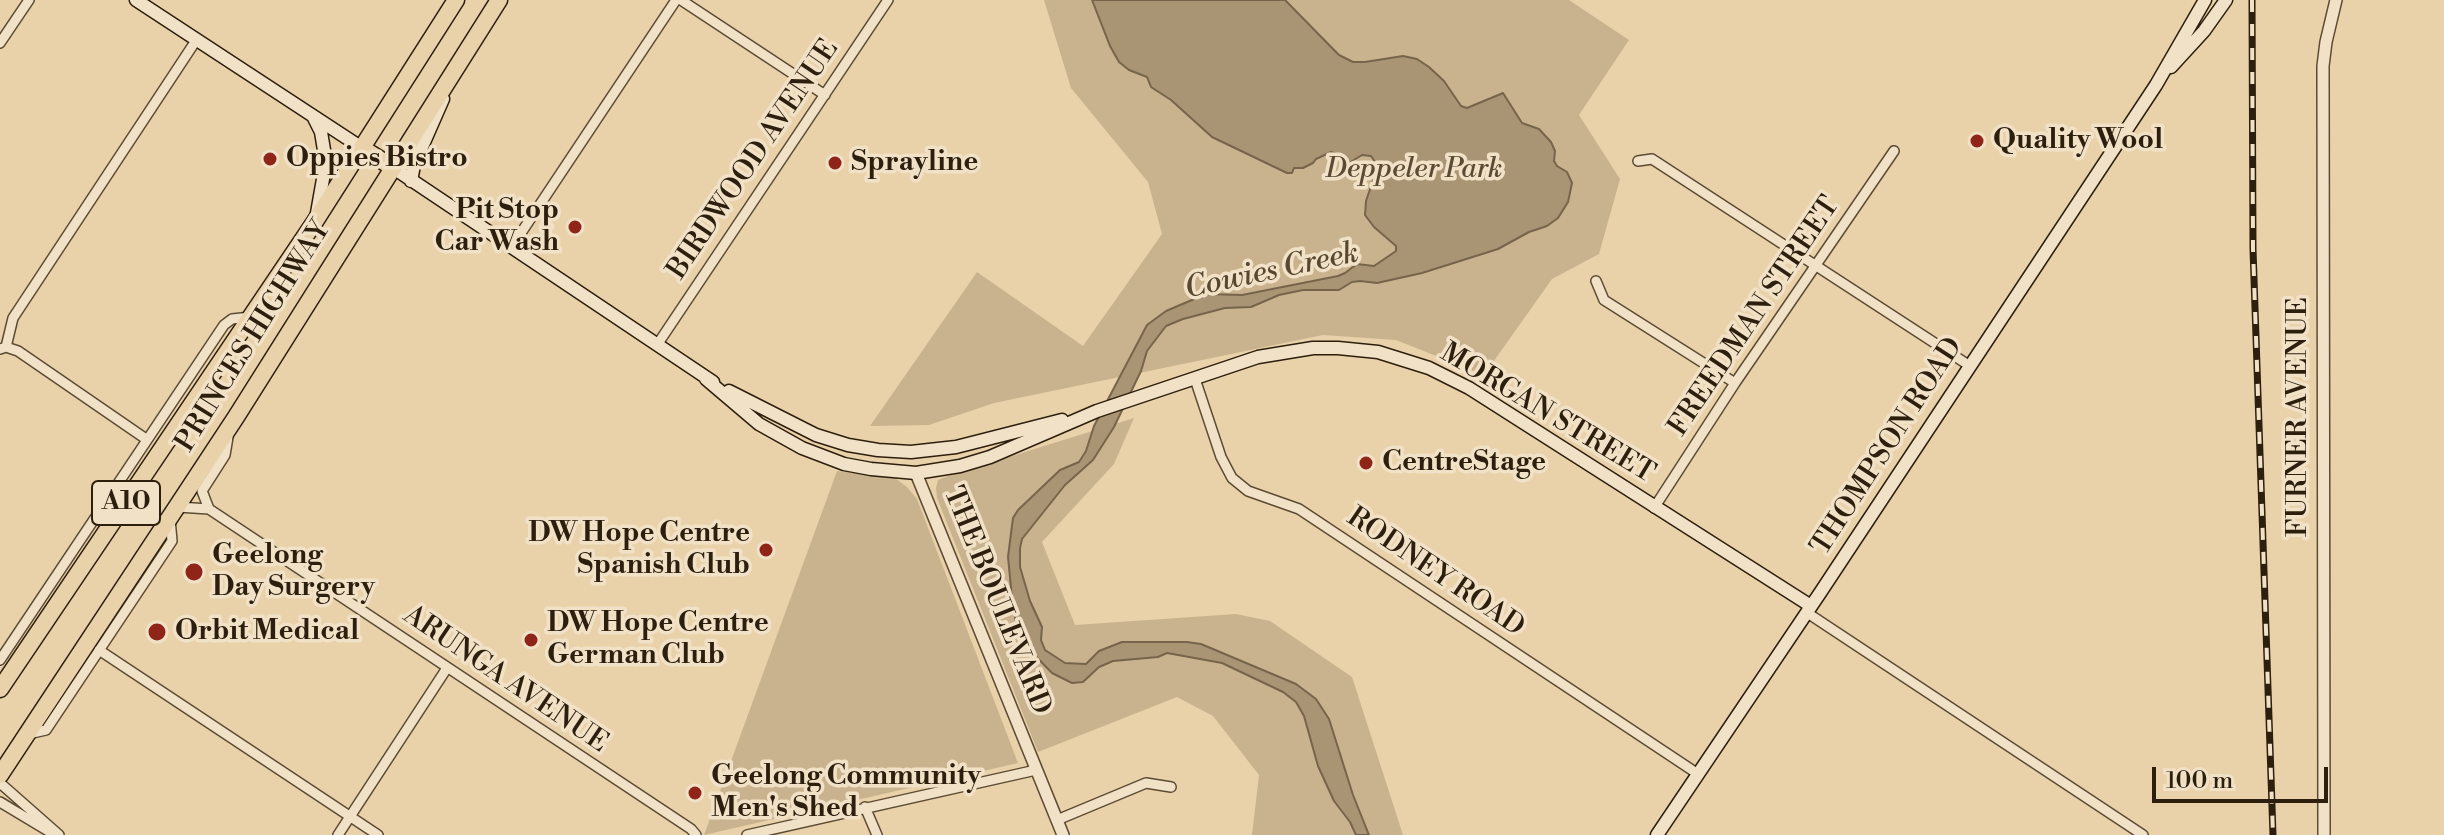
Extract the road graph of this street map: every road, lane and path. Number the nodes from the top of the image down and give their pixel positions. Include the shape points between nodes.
1 (29, 0) edge
2 (136, 0) edge
3 (456, 0) edge
4 (499, 0) edge
5 (678, 0) edge
6 (888, 0) edge
7 (2205, 0) edge
8 (2226, 0) edge
9 (2336, 0) edge
10 (197, 39) junction
11 (0, 43) edge
12 (459, 61) junction
13 (2156, 85) junction
14 (825, 95) junction
15 (312, 116) junction
16 (362, 148) junction
17 (1894, 151) dead end
18 (1638, 161) dead end
19 (392, 167) junction
20 (411, 181) junction
21 (315, 221) junction
22 (511, 248) junction
23 (1816, 266) junction
24 (1596, 281) dead end
25 (252, 317) junction
26 (657, 345) junction
27 (3, 348) edge
28 (1970, 366) junction
29 (706, 379) junction
30 (1195, 379) junction
31 (1735, 383) junction
32 (1097, 411) junction
33 (229, 428) junction
34 (146, 439) junction
35 (911, 452) junction
36 (916, 473) junction
37 (1654, 508) junction
38 (209, 509) junction
39 (174, 513) junction
40 (1809, 609) junction
41 (99, 650) junction
42 (0, 660) edge
43 (447, 668) junction
44 (0, 689) edge
45 (24, 736) junction
46 (0, 750) edge
47 (1036, 770) junction
48 (1698, 774) junction
49 (0, 775) edge
50 (0, 783) edge
51 (1171, 787) dead end
52 (0, 802) edge
53 (865, 807) junction
54 (350, 816) junction
55 (1057, 820) junction
56 (58, 835) edge
57 (338, 835) edge
58 (378, 835) edge
59 (696, 835) edge
60 (747, 835) edge
61 (877, 835) edge
62 (1063, 835) edge
63 (1657, 835) edge
64 (2143, 835) edge
65 (2324, 835) edge

1 - 11 street
2 - 10 main road
3 - 16 highway, A10
4 - 12 highway, A10
5 - 14 street
5 - 22 street
6 - 14 street, BIRDWOOD AVENUE
7 - 13 main road, THOMPSON ROAD
8 - 13 main road, THOMPSON ROAD
9 - 65 street, FURNER AVENUE via 2323,66
10 - 15 main road
10 - 27 street via 13,318
12 - 19 highway, A10
12 - 20 main road
13 - 28 main road, THOMPSON ROAD
14 - 26 street, BIRDWOOD AVENUE
15 - 16 main road
15 - 21 main road via 326,162
16 - 19 highway, THE BOULEVARD
16 - 21 highway, PRINCES HIGHWAY / A10
17 - 23 street, FREEDMAN STREET
18 - 23 street via 1652,159
19 - 20 main road, THE BOULEVARD
19 - 33 highway, PRINCES HIGHWAY / A10
20 - 22 main road, THE BOULEVARD
21 - 25 highway, PRINCES HIGHWAY / A10
22 - 26 main road, THE BOULEVARD
23 - 28 street
23 - 31 street, FREEDMAN STREET
24 - 31 street via 1604,300
25 - 34 street via 227,322
25 - 44 highway, PRINCES HIGHWAY / A10
26 - 29 main road, THE BOULEVARD
27 - 34 street via 18,351
28 - 40 main road, THOMPSON ROAD
29 - 35 main road, THE BOULEVARD via 821,437 862,448
29 - 36 main road, THE BOULEVARD via 759,424 814,454 844,464
30 - 32 main road, MORGAN STREET
30 - 37 main road, MORGAN STREET via 1303,348 1392,355 1456,380
30 - 48 street, RODNEY ROAD via 1221,457 1232,478 1248,491 1299,509
31 - 37 street, FREEDMAN STREET
32 - 35 main road, MORGAN STREET via 956,447
32 - 36 main road, MORGAN STREET via 990,457
33 - 38 street via 225,455 202,491
33 - 39 highway, PRINCES HIGHWAY / A10
34 - 42 street
35 - 36 main road
36 - 47 street, THE BOULEVARD
37 - 40 main road, MORGAN STREET
38 - 39 street
38 - 43 street, ARUNGA AVENUE
39 - 41 street via 172,541
39 - 45 highway, PRINCES HIGHWAY / A10
40 - 48 main road, THOMPSON ROAD
40 - 64 street, MORGAN STREET
41 - 45 street via 46,730
41 - 54 street
43 - 54 street
43 - 59 street, ARUNGA AVENUE
45 - 46 highway
45 - 49 highway, PRINCES HIGHWAY / A10
47 - 53 street
47 - 55 street, THE BOULEVARD
48 - 63 main road, THOMPSON ROAD
50 - 56 street
51 - 55 street via 1146,783
52 - 56 street
53 - 60 street
53 - 61 street
54 - 57 street
54 - 58 street
55 - 62 street, THE BOULEVARD

